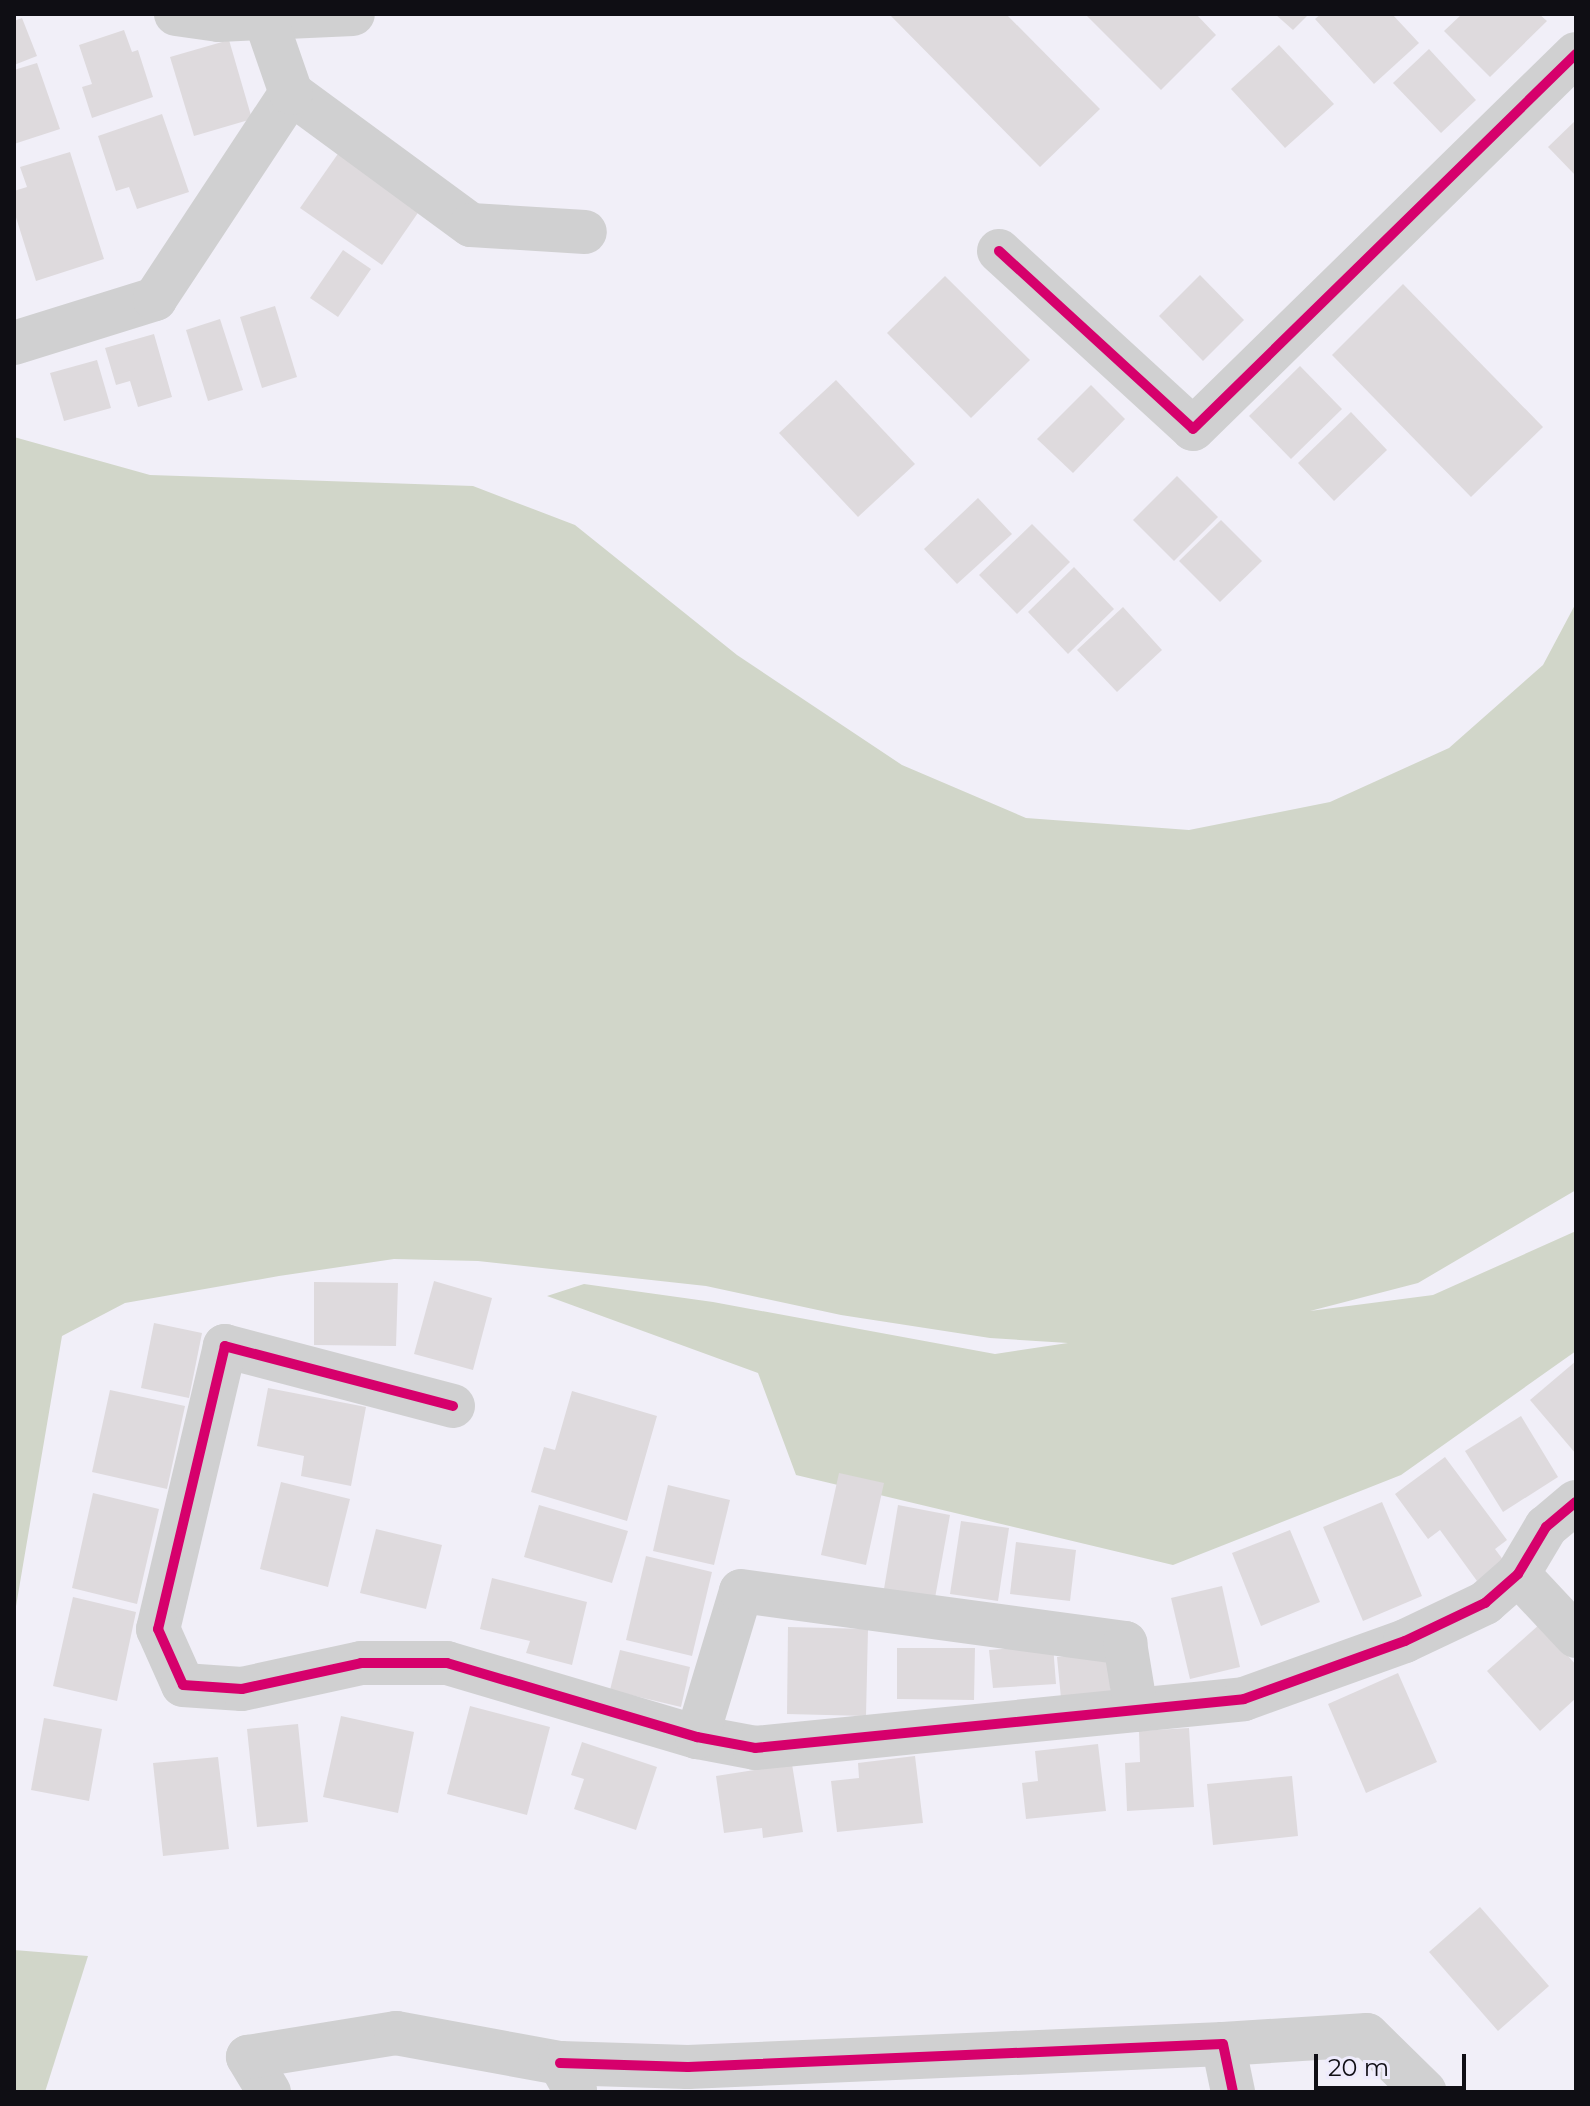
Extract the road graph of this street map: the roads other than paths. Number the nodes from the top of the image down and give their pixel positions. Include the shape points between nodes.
1 (176, 14) edge
2 (353, 14) edge
3 (265, 18) junction
4 (1576, 54) edge
5 (291, 93) junction
6 (585, 232) dead end
7 (999, 251) dead end
8 (14, 343) edge
9 (453, 1406) dead end
10 (1576, 1502) edge
11 (1518, 1574) junction
12 (1576, 1636) edge
13 (1136, 1710) junction
14 (697, 1737) junction
15 (1223, 2044) junction
16 (568, 2077) edge
17 (269, 2092) edge
18 (1233, 2092) edge
19 (1425, 2092) edge

1 - 3 street
2 - 3 street
3 - 5 street
4 - 7 street via 1193,429
5 - 6 street via 471,225
5 - 8 street via 155,299
9 - 14 street via 225,1346 158,1629 183,1685 242,1689 361,1663 447,1663
10 - 11 street via 1546,1527
11 - 12 street
11 - 13 street via 1485,1603 1405,1641 1244,1699
13 - 14 street via 755,1748
13 - 14 street via 1125,1643 741,1591
15 - 16 street
15 - 18 street
15 - 19 street via 1367,2035
16 - 17 street via 396,2033 248,2057

